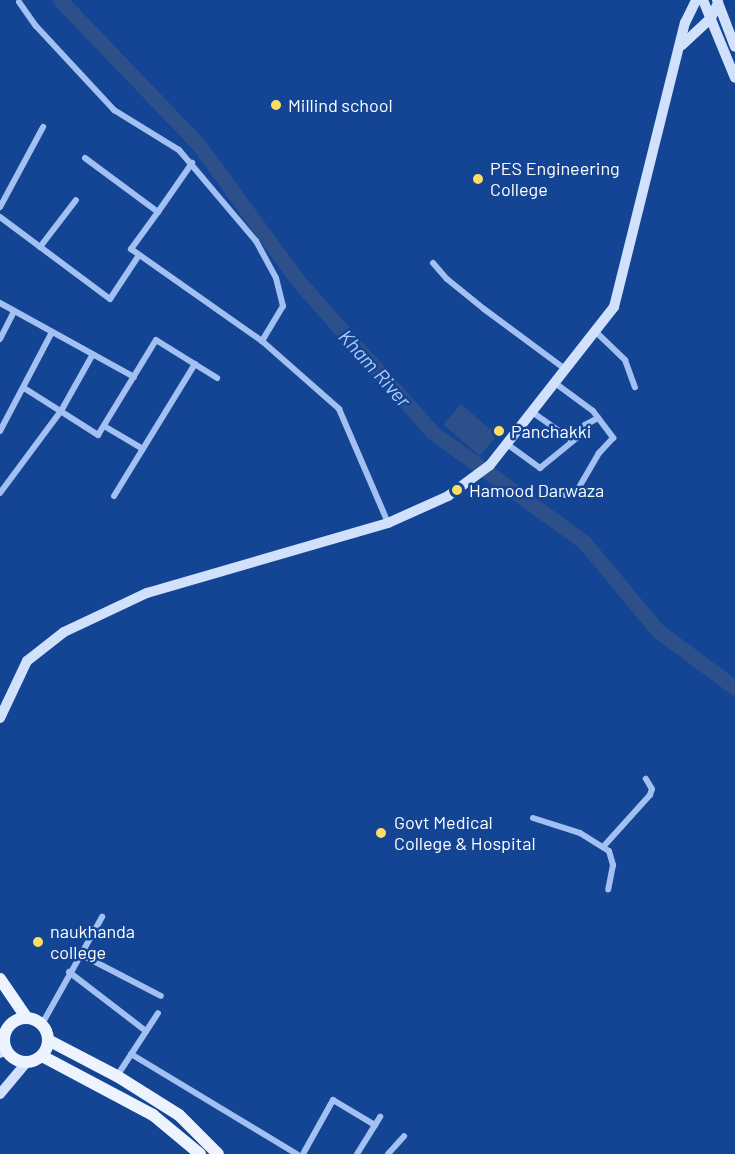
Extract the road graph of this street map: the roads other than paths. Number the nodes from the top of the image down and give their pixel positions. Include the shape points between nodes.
1 (696, 0) edge
2 (703, 0) edge
3 (19, 2) dead end
4 (718, 2) edge
5 (711, 18) junction
6 (681, 45) junction
7 (735, 48) edge
8 (735, 78) edge
9 (43, 128) dead end
10 (85, 158) dead end
11 (192, 163) junction
12 (76, 200) dead end
13 (0, 207) edge
14 (158, 212) junction
15 (0, 217) edge
16 (40, 247) junction
17 (140, 255) junction
18 (433, 263) dead end
19 (0, 303) edge
20 (15, 311) junction
21 (595, 331) junction
22 (52, 332) junction
23 (0, 339) edge
24 (262, 340) junction
25 (93, 354) junction
26 (195, 364) junction
27 (565, 369) junction
28 (134, 377) junction
29 (217, 378) dead end
30 (555, 383) junction
31 (635, 387) dead end
32 (24, 388) junction
33 (61, 411) junction
34 (532, 412) junction
35 (598, 418) junction
36 (104, 426) junction
37 (0, 431) edge
38 (572, 440) junction
39 (507, 444) junction
40 (143, 449) junction
41 (0, 493) edge
42 (114, 495) dead end
43 (565, 495) dead end
44 (388, 523) junction
45 (0, 718) edge
46 (646, 779) dead end
47 (533, 818) dead end
48 (603, 847) junction
49 (608, 890) dead end
50 (102, 917) dead end
51 (80, 954) junction
52 (69, 972) junction
53 (0, 979) edge
54 (161, 996) dead end
55 (158, 1013) dead end
56 (26, 1017) junction
57 (42, 1024) junction
58 (2, 1027) edge
59 (146, 1031) junction
60 (48, 1040) junction
61 (2, 1050) edge
62 (131, 1054) junction
63 (42, 1056) junction
64 (26, 1063) junction
65 (117, 1076) junction
66 (0, 1094) edge
67 (380, 1117) dead end
68 (375, 1125) junction
69 (404, 1136) dead end
70 (200, 1154) edge
71 (218, 1154) edge
72 (297, 1154) edge
73 (303, 1154) edge
74 (357, 1154) edge
75 (388, 1154) edge

1 - 6 street via 685,22
2 - 5 street
3 - 11 street via 36,26 114,110 179,150
4 - 5 street
4 - 7 street
5 - 6 street
5 - 8 street
6 - 21 street via 614,306
9 - 13 street
10 - 14 street
11 - 14 street
11 - 24 street via 256,240 276,278 283,306
12 - 16 street
14 - 17 street via 131,249
15 - 16 street
16 - 17 street via 110,299
17 - 24 street
18 - 27 street via 447,279
19 - 20 street
20 - 22 street
20 - 23 street
21 - 27 street
21 - 31 street via 625,360
22 - 25 street
22 - 32 street
24 - 44 street via 339,409
25 - 28 street
25 - 33 street
26 - 28 street via 156,340
26 - 29 street
26 - 40 street
27 - 30 street
28 - 36 street
30 - 34 street
30 - 35 street
32 - 33 street
32 - 37 street
33 - 36 street via 98,435
33 - 41 street
34 - 38 street
34 - 39 street
35 - 38 street via 585,425
35 - 43 street via 613,438 598,453 575,494
36 - 40 street
38 - 39 street via 540,468
39 - 44 street via 490,465 462,487
40 - 42 street
44 - 45 street via 147,593 64,632 27,661
46 - 48 street via 652,789 650,795
47 - 48 street via 580,833
48 - 49 street via 613,865
50 - 51 street
51 - 52 street
51 - 54 street
52 - 57 street
52 - 59 street
53 - 56 main road
55 - 59 street
56 - 57 main road
56 - 58 main road
57 - 60 main road
58 - 61 main road
59 - 62 street
60 - 63 main road
60 - 65 main road
61 - 64 main road
62 - 65 street
62 - 72 street
63 - 64 main road
63 - 70 main road via 153,1115 185,1137
64 - 66 street
65 - 71 main road via 178,1115
67 - 68 street
68 - 73 street via 333,1100
68 - 74 street
69 - 75 street

